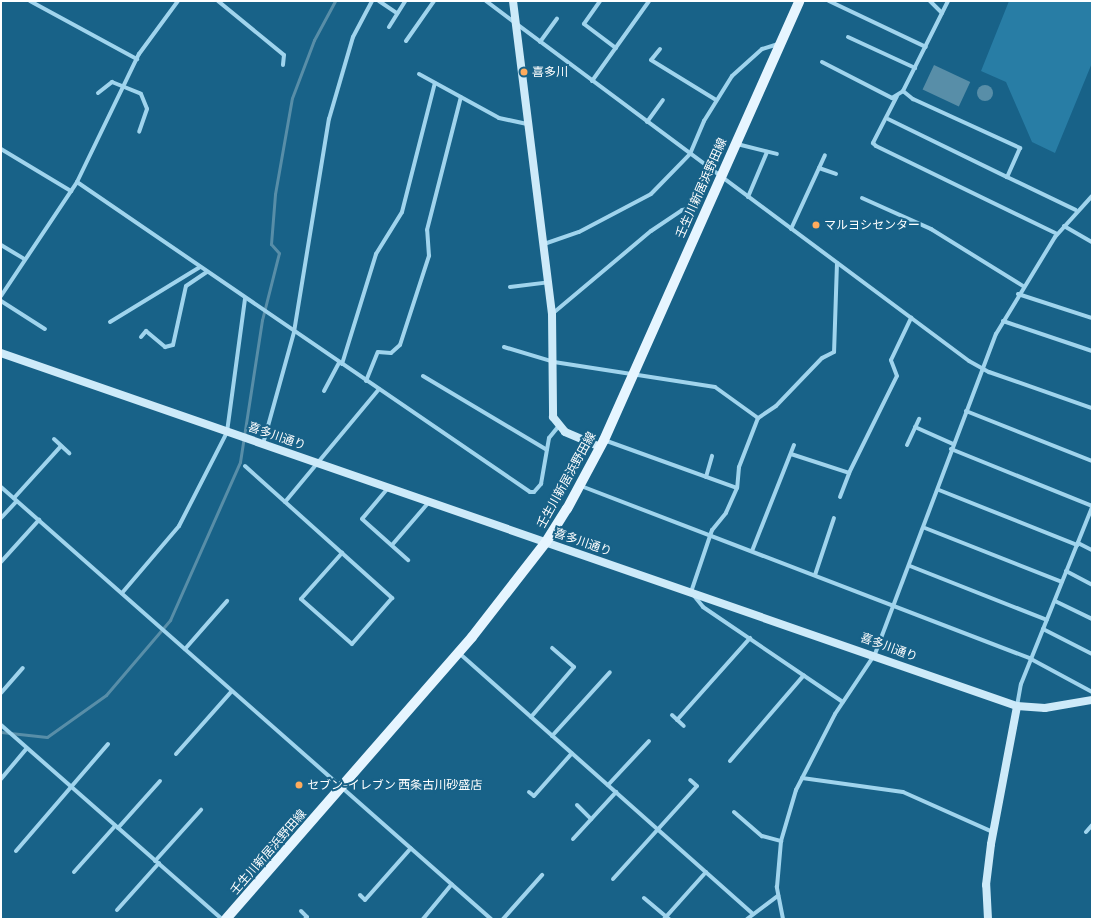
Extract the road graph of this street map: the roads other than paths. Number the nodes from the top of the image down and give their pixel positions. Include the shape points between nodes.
1 (30, 1) edge
2 (178, 1) edge
3 (218, 1) edge
4 (372, 1) edge
5 (379, 1) edge
6 (405, 1) edge
7 (434, 1) edge
8 (486, 1) edge
9 (513, 1) edge
10 (600, 1) edge
11 (649, 1) edge
12 (799, 1) edge
13 (829, 1) edge
14 (930, 1) edge
15 (948, 1) edge
16 (397, 13) junction
17 (942, 13) junction
18 (557, 19) dead end
19 (516, 24) junction
20 (388, 27) dead end
21 (848, 37) dead end
22 (406, 41) dead end
23 (540, 42) junction
24 (779, 44) junction
25 (926, 47) junction
26 (616, 48) junction
27 (660, 49) dead end
28 (137, 59) junction
29 (822, 62) dead end
30 (283, 65) dead end
31 (915, 68) junction
32 (419, 74) dead end
33 (592, 81) junction
34 (435, 83) junction
35 (123, 85) junction
36 (904, 91) junction
37 (98, 93) dead end
38 (897, 96) junction
39 (461, 97) junction
40 (663, 100) dead end
41 (716, 100) junction
42 (888, 119) junction
43 (647, 122) junction
44 (528, 124) junction
45 (139, 132) dead end
46 (735, 143) junction
47 (1, 149) edge
48 (767, 152) junction
49 (690, 154) junction
50 (777, 154) dead end
51 (825, 155) dead end
52 (819, 168) junction
53 (836, 174) dead end
54 (720, 176) junction
55 (1007, 177) junction
56 (77, 182) junction
57 (70, 191) junction
58 (1092, 196) edge
59 (748, 197) junction
60 (862, 198) dead end
61 (688, 210) dead end
62 (1076, 210) junction
63 (1064, 226) junction
64 (791, 229) junction
65 (1057, 234) junction
66 (1092, 242) edge
67 (543, 244) junction
68 (1, 245) edge
69 (24, 259) junction
70 (837, 263) junction
71 (200, 267) junction
72 (207, 272) junction
73 (548, 282) junction
74 (1023, 286) junction
75 (510, 287) dead end
76 (1018, 294) junction
77 (1, 296) edge
78 (245, 298) junction
79 (1, 301) edge
80 (552, 314) junction
81 (911, 318) junction
82 (1092, 318) edge
83 (1003, 321) junction
84 (110, 322) dead end
85 (45, 328) dead end
86 (294, 332) junction
87 (141, 337) dead end
88 (504, 347) dead end
89 (1092, 351) edge
90 (1, 353) edge
91 (554, 362) junction
92 (340, 364) junction
93 (982, 369) junction
94 (633, 374) junction
95 (423, 376) dead end
96 (366, 381) junction
97 (379, 389) junction
98 (324, 390) dead end
99 (1092, 408) edge
100 (966, 411) junction
101 (758, 418) junction
102 (919, 419) dead end
103 (558, 427) junction
104 (915, 427) junction
105 (227, 432) junction
106 (54, 440) dead end
107 (262, 444) junction
108 (602, 444) junction
109 (953, 444) junction
110 (794, 445) dead end
111 (907, 445) dead end
112 (61, 446) junction
113 (951, 449) junction
114 (547, 450) junction
115 (69, 453) dead end
116 (791, 454) junction
117 (712, 456) dead end
118 (1092, 461) edge
119 (319, 464) junction
120 (245, 466) dead end
121 (849, 473) junction
122 (706, 477) junction
123 (579, 486) junction
124 (1, 487) edge
125 (388, 487) junction
126 (737, 488) junction
127 (939, 490) junction
128 (840, 497) dead end
129 (16, 500) junction
130 (285, 502) junction
131 (429, 502) junction
132 (1092, 507) edge
133 (1091, 514) edge
134 (1, 518) edge
135 (834, 518) dead end
136 (39, 520) junction
137 (925, 528) junction
138 (710, 535) junction
139 (546, 542) junction
140 (1077, 544) junction
141 (392, 545) junction
142 (1092, 550) edge
143 (752, 551) junction
144 (342, 553) junction
145 (408, 560) dead end
146 (1, 562) edge
147 (910, 566) junction
148 (1066, 572) junction
149 (815, 574) junction
150 (1062, 582) junction
151 (1092, 585) edge
152 (691, 592) junction
153 (122, 593) junction
154 (227, 601) dead end
155 (1055, 601) junction
156 (894, 605) junction
157 (1092, 619) edge
158 (1047, 620) junction
159 (1043, 629) junction
160 (750, 638) junction
161 (552, 648) dead end
162 (185, 649) junction
163 (458, 652) junction
164 (875, 654) junction
165 (1092, 654) edge
166 (1031, 659) junction
167 (23, 668) dead end
168 (610, 672) dead end
169 (804, 675) junction
170 (232, 691) junction
171 (1092, 692) edge
172 (1, 693) edge
173 (1092, 700) edge
174 (843, 702) junction
175 (1018, 706) junction
176 (672, 715) dead end
177 (531, 717) junction
178 (677, 720) junction
179 (1, 725) edge
180 (684, 726) dead end
181 (552, 736) junction
182 (648, 741) dead end
183 (108, 744) dead end
184 (27, 748) junction
185 (572, 753) junction
186 (176, 754) dead end
187 (730, 761) dead end
188 (802, 778) junction
189 (1, 779) edge
190 (690, 780) dead end
191 (160, 781) dead end
192 (608, 786) junction
193 (71, 787) junction
194 (341, 787) junction
195 (529, 792) dead end
196 (616, 792) junction
197 (577, 805) dead end
198 (201, 810) dead end
199 (734, 812) dead end
200 (591, 819) junction
201 (1092, 825) edge
202 (117, 827) junction
203 (658, 830) junction
204 (993, 832) junction
205 (1086, 832) dead end
206 (573, 840) dead end
207 (781, 841) junction
208 (411, 848) junction
209 (16, 851) dead end
210 (157, 862) junction
211 (74, 872) dead end
212 (706, 872) junction
213 (542, 875) dead end
214 (613, 879) dead end
215 (452, 884) junction
216 (360, 895) dead end
217 (778, 896) junction
218 (644, 898) dead end
219 (117, 910) dead end
220 (301, 911) dead end
221 (752, 913) junction
222 (666, 918) edge
223 (222, 919) edge
224 (226, 919) edge
225 (305, 919) edge
226 (423, 919) edge
227 (491, 919) edge
228 (503, 919) edge
229 (747, 919) edge
230 (783, 919) edge
231 (988, 919) edge

1 - 28 street
2 - 28 street
3 - 30 street via 284,55
4 - 86 street via 354,37 330,119
5 - 16 street
6 - 16 street
7 - 22 street
8 - 19 street
9 - 19 street
10 - 26 street via 584,24
11 - 26 street
12 - 24 main road, 壬生川新居浜野田線
13 - 25 street
14 - 17 street
15 - 17 street
16 - 20 street
17 - 25 street
18 - 23 street
19 - 23 street
19 - 44 street
21 - 31 street
23 - 33 street
24 - 41 street via 762,49 746,61
24 - 46 main road, 壬生川新居浜野田線
25 - 31 street
26 - 33 street
27 - 41 street via 651,60
28 - 35 street
29 - 38 street via 892,98
31 - 36 street
32 - 34 street
33 - 43 street
34 - 39 street
34 - 92 street via 402,212 376,254
35 - 37 street via 112,82
35 - 45 street via 144,98 147,109
35 - 56 street
36 - 38 street
36 - 55 street via 913,99 1020,148
38 - 42 street
39 - 44 street via 503,120
39 - 96 street via 427,230 429,256 400,345 391,353 378,352
40 - 43 street
41 - 49 street
42 - 55 street
42 - 65 street via 873,143 876,146
43 - 49 street
44 - 67 street
46 - 48 street
46 - 54 main road, 壬生川新居浜野田線
47 - 57 street
48 - 50 street
48 - 59 street
49 - 54 street
49 - 67 street via 651,194 634,205 579,232
51 - 52 street
52 - 53 street
52 - 64 street
54 - 59 street
54 - 94 main road, 壬生川新居浜野田線
55 - 62 street
56 - 57 street
56 - 71 street
57 - 69 street
58 - 62 street
59 - 64 street
60 - 74 street via 931,229
61 - 80 street via 682,210 651,231
62 - 63 street
63 - 65 street
63 - 66 street
64 - 70 street
65 - 74 street
67 - 73 street
68 - 69 street
69 - 77 street
70 - 81 street
70 - 101 street via 834,352 822,358 776,406
71 - 72 street
71 - 84 street
72 - 78 street
72 - 87 street via 186,286 172,345 165,347 146,331
73 - 75 street
73 - 80 street
74 - 76 street
76 - 82 street
76 - 83 street
78 - 86 street
78 - 105 street
79 - 85 street
80 - 91 street
81 - 93 street
81 - 121 street via 891,360 897,376
83 - 89 street
83 - 93 street
86 - 92 street
86 - 107 street
88 - 91 street
90 - 105 street, 喜多川通り
91 - 94 street
91 - 103 street via 553,417
92 - 96 street
92 - 98 street
93 - 99 street
93 - 100 street
94 - 101 street via 715,387
94 - 108 main road, 壬生川新居浜野田線
95 - 114 street
96 - 97 street
97 - 114 street via 530,492 534,492 541,484
97 - 119 street
100 - 109 street
100 - 118 street
101 - 126 street via 739,467
102 - 104 street
103 - 108 street
103 - 114 street via 549,438
104 - 109 street
104 - 111 street
105 - 107 street, 喜多川通り
105 - 153 street via 179,526
106 - 112 street
107 - 119 street, 喜多川通り
108 - 122 street
108 - 123 main road, 壬生川新居浜野田線
109 - 113 street
110 - 116 street
112 - 115 street
112 - 129 street
113 - 127 street
113 - 132 street
116 - 121 street
116 - 143 street
117 - 122 street
119 - 125 street, 喜多川通り
119 - 130 street
120 - 130 street
121 - 128 street
122 - 126 street
123 - 138 street
123 - 139 main road, 壬生川新居浜野田線
124 - 129 street
125 - 131 street, 喜多川通り
125 - 141 street via 362,519
126 - 138 street via 726,513
127 - 137 street
127 - 140 street
129 - 134 street
129 - 136 street
130 - 144 street
131 - 139 street, 喜多川通り
131 - 141 street
132 - 133 street
133 - 140 street
135 - 149 street
136 - 146 street
136 - 153 street
137 - 147 street
137 - 150 street
138 - 143 street
138 - 152 street
139 - 152 street, 喜多川通り
139 - 163 main road, 壬生川新居浜野田線
140 - 142 street
140 - 148 street
141 - 145 street
143 - 149 street
144 - 144 street via 392,598 352,644 300,599
147 - 156 street
147 - 158 street
148 - 150 street
148 - 151 street
149 - 156 street
150 - 155 street
152 - 160 street via 703,607
152 - 164 street, 喜多川通り
153 - 162 street
154 - 162 street
155 - 157 street
155 - 158 street
156 - 164 street
156 - 166 street
158 - 159 street
159 - 165 street
159 - 166 street
160 - 169 street
160 - 178 street
161 - 177 street via 574,667
162 - 170 street
163 - 177 street
163 - 194 main road, 壬生川新居浜野田線
164 - 174 street
164 - 175 street, 喜多川通り
166 - 171 street
166 - 175 street
167 - 172 street
168 - 181 street
169 - 174 street
169 - 187 street
170 - 186 street
170 - 194 street
173 - 175 street, 喜多川通り via 1045,708
174 - 188 street
175 - 204 street
176 - 178 street
177 - 181 street
178 - 180 street
179 - 184 street
181 - 185 street
182 - 192 street
183 - 193 street
184 - 189 street
184 - 193 street
185 - 192 street
185 - 195 street via 534,796
188 - 204 street via 903,792
188 - 207 street
190 - 203 street via 697,786
191 - 202 street
192 - 196 street
193 - 202 street
193 - 209 street
194 - 208 street
194 - 224 main road, 壬生川新居浜野田線
196 - 200 street
196 - 203 street
197 - 200 street
198 - 210 street
199 - 207 street via 762,836
200 - 206 street
201 - 205 street
202 - 210 street
202 - 211 street
203 - 212 street
203 - 214 street
204 - 231 street via 986,885
207 - 217 street
208 - 215 street
208 - 216 street via 365,900
210 - 219 street
210 - 223 street
212 - 221 street
212 - 222 street
213 - 228 street
215 - 226 street
215 - 227 street
217 - 221 street
217 - 230 street
218 - 222 street
220 - 225 street via 307,917
221 - 229 street

